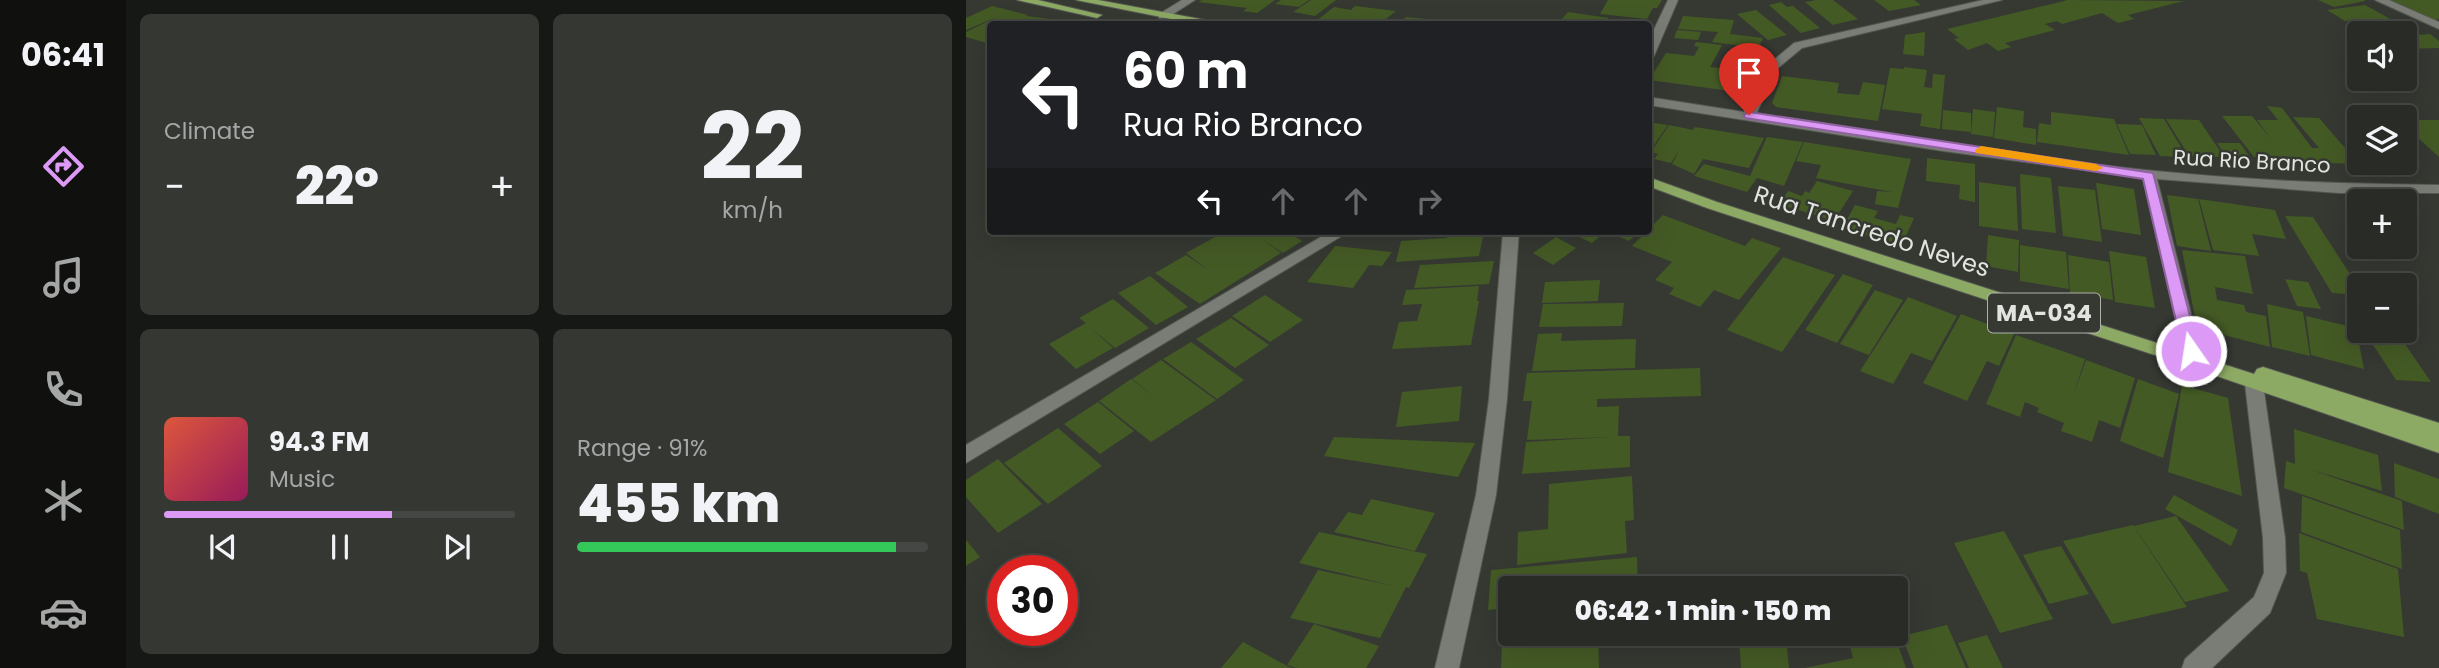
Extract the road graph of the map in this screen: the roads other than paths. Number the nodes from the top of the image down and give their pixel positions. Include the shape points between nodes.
1 (1022, 0) edge
2 (1081, 0) edge
3 (1190, 0) edge
4 (1673, 0) edge
5 (1997, 0) edge
6 (2380, 0) edge
7 (1163, 16) junction
8 (1130, 21) edge
9 (1193, 21) edge
10 (2439, 26) edge
11 (1652, 47) edge
12 (1652, 102) edge
13 (1749, 115) junction
14 (1652, 174) edge
15 (2149, 176) junction
16 (1652, 182) edge
17 (2436, 192) edge
18 (1335, 235) edge
19 (1511, 235) edge
20 (2192, 356) junction
21 (2254, 384) junction
22 (2439, 431) edge
23 (2439, 445) edge
24 (966, 455) edge
25 (1447, 668) edge
26 (2194, 668) edge

1 - 8 main road
2 - 7 main road
3 - 7 street
4 - 11 street
5 - 13 street via 1798,45 1773,65
6 - 10 street
7 - 9 main road
12 - 13 street, Rua Rio Branco
13 - 15 street, Rua Rio Branco
14 - 20 main road, Rua Tancredo Neves / MA-034
15 - 17 street, Rua Rio Branco
15 - 20 street
16 - 20 main road, Rua Tancredo Neves / MA-034
18 - 24 street
19 - 25 street via 1486,495
20 - 21 main road, Rua Tancredo Neves / MA-034
20 - 22 main road, Rua Tancredo Neves / MA-034
21 - 23 main road, Rua Tancredo Neves / MA-034
21 - 26 street via 2274,538 2274,573 2262,605

